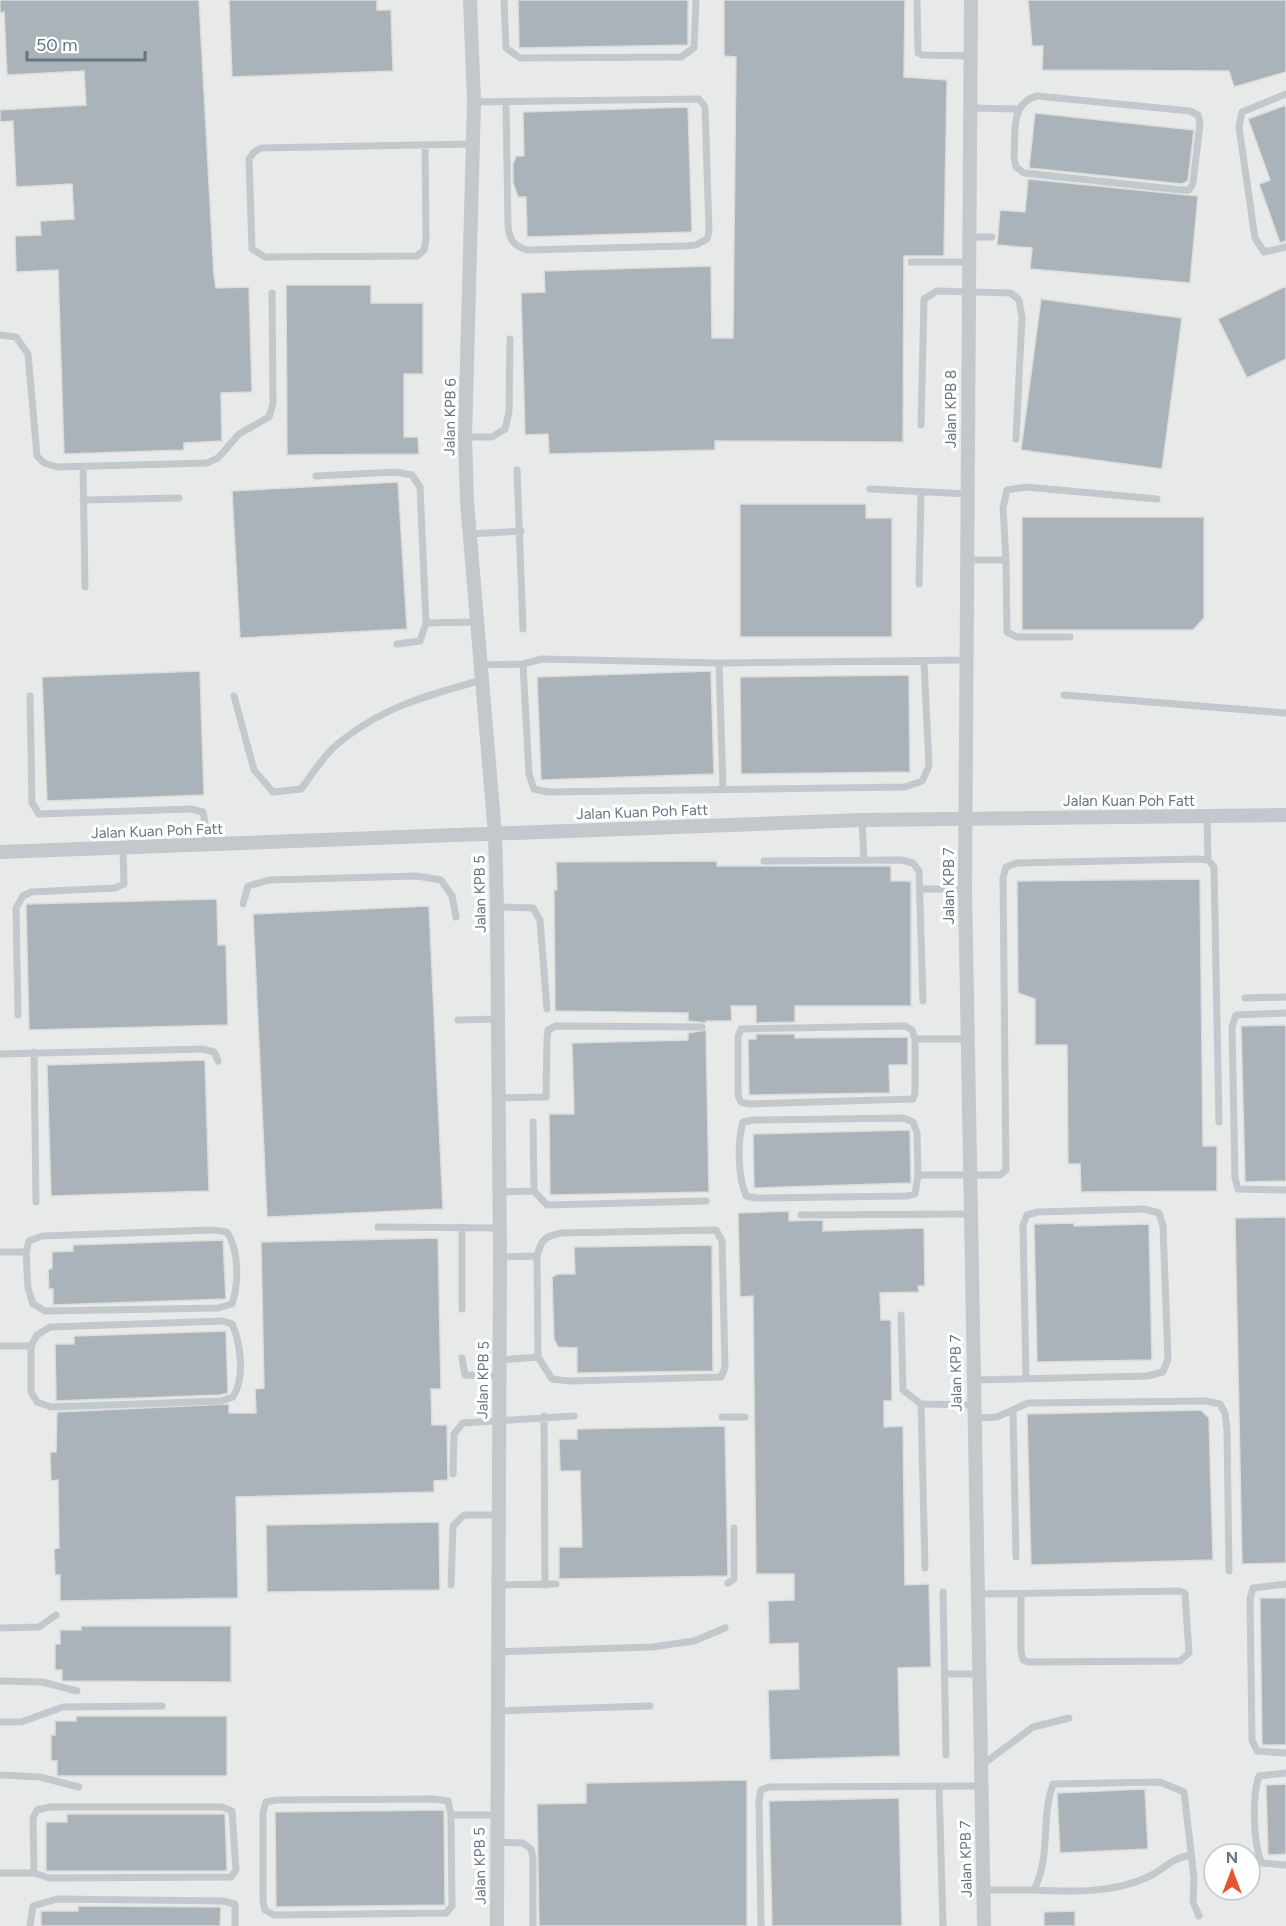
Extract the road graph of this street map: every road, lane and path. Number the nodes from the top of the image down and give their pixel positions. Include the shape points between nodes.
1 (470, 0) edge
2 (504, 0) edge
3 (696, 0) edge
4 (916, 0) edge
5 (971, 0) edge
6 (971, 56) junction
7 (1286, 94) edge
8 (474, 102) junction
9 (506, 103) junction
10 (970, 108) junction
11 (1017, 109) junction
12 (473, 144) junction
13 (425, 145) junction
14 (969, 237) junction
15 (992, 237) dead end
16 (1286, 247) edge
17 (911, 262) dead end
18 (969, 262) junction
19 (969, 291) junction
20 (272, 293) dead end
21 (0, 335) edge
22 (510, 339) dead end
23 (921, 425) dead end
24 (465, 436) junction
25 (1016, 439) dead end
26 (83, 466) junction
27 (517, 470) dead end
28 (316, 476) dead end
29 (870, 489) dead end
30 (921, 494) junction
31 (967, 494) junction
32 (179, 498) dead end
33 (83, 500) junction
34 (1157, 500) dead end
35 (521, 531) junction
36 (469, 534) junction
37 (966, 560) junction
38 (1006, 560) junction
39 (919, 584) dead end
40 (85, 586) dead end
41 (475, 621) junction
42 (426, 623) junction
43 (523, 629) dead end
44 (1070, 637) dead end
45 (397, 644) dead end
46 (966, 660) junction
47 (924, 662) junction
48 (719, 663) junction
49 (523, 664) junction
50 (480, 665) junction
51 (482, 680) junction
52 (1064, 695) dead end
53 (30, 696) dead end
54 (234, 696) dead end
55 (1286, 713) edge
56 (723, 789) junction
57 (1286, 815) edge
58 (1207, 816) junction
59 (966, 819) junction
60 (862, 820) junction
61 (495, 834) junction
62 (208, 846) junction
63 (123, 849) junction
64 (0, 852) edge
65 (1208, 860) junction
66 (764, 861) dead end
67 (864, 861) junction
68 (920, 889) junction
69 (964, 889) junction
70 (243, 904) dead end
71 (497, 907) junction
72 (456, 917) dead end
73 (1286, 997) edge
74 (1245, 998) dead end
75 (923, 1001) dead end
76 (547, 1009) dead end
77 (1286, 1014) edge
78 (18, 1015) dead end
79 (497, 1019) junction
80 (458, 1020) dead end
81 (702, 1027) dead end
82 (915, 1039) junction
83 (966, 1039) junction
84 (34, 1052) junction
85 (0, 1054) edge
86 (218, 1061) dead end
87 (498, 1098) junction
88 (533, 1122) dead end
89 (1219, 1122) dead end
90 (918, 1175) junction
91 (969, 1175) junction
92 (1286, 1190) edge
93 (534, 1191) junction
94 (499, 1192) junction
95 (706, 1201) dead end
96 (36, 1202) dead end
97 (969, 1214) junction
98 (801, 1215) dead end
99 (378, 1227) dead end
100 (462, 1227) junction
101 (500, 1227) junction
102 (0, 1252) edge
103 (26, 1252) junction
104 (537, 1256) junction
105 (500, 1257) junction
106 (462, 1309) dead end
107 (901, 1315) dead end
108 (0, 1346) edge
109 (31, 1346) junction
110 (538, 1357) junction
111 (462, 1358) dead end
112 (500, 1360) junction
113 (500, 1376) junction
114 (1026, 1377) junction
115 (973, 1380) junction
116 (921, 1404) junction
117 (1013, 1411) junction
118 (973, 1412) junction
119 (544, 1416) junction
120 (574, 1416) dead end
121 (722, 1417) dead end
122 (745, 1418) dead end
123 (498, 1419) junction
124 (453, 1474) dead end
125 (497, 1515) junction
126 (734, 1528) dead end
127 (1016, 1557) dead end
128 (925, 1568) dead end
129 (1229, 1571) dead end
130 (728, 1583) dead end
131 (556, 1584) dead end
132 (1286, 1584) edge
133 (451, 1585) dead end
134 (497, 1585) junction
135 (545, 1585) junction
136 (943, 1592) dead end
137 (977, 1594) junction
138 (1020, 1595) junction
139 (56, 1614) dead end
140 (0, 1628) edge
141 (725, 1628) dead end
142 (496, 1652) junction
143 (945, 1674) junction
144 (978, 1674) junction
145 (0, 1681) edge
146 (77, 1690) dead end
147 (162, 1706) dead end
148 (650, 1706) dead end
149 (496, 1711) junction
150 (1069, 1718) dead end
151 (0, 1722) edge
152 (1286, 1753) edge
153 (946, 1755) dead end
154 (980, 1767) junction
155 (1286, 1773) edge
156 (0, 1775) edge
157 (939, 1786) junction
158 (981, 1786) junction
159 (79, 1788) dead end
160 (452, 1815) junction
161 (496, 1815) junction
162 (496, 1842) junction
163 (1191, 1855) junction
164 (1286, 1865) edge
165 (0, 1873) edge
166 (34, 1873) junction
167 (983, 1890) junction
168 (1034, 1890) junction
169 (1199, 1916) dead end
170 (30, 1926) edge
171 (235, 1926) edge
172 (497, 1926) edge
173 (533, 1926) edge
174 (761, 1926) edge
175 (943, 1926) edge
176 (984, 1926) edge

1 - 8 street, Jalan KPB 6
2 - 3 lane via 506,48 520,58 681,57 694,48
4 - 6 lane via 918,53
5 - 6 street, Jalan KPB 8
6 - 10 street, Jalan KPB 8
7 - 16 lane via 1242,112 1239,127 1255,238 1264,252
8 - 9 lane
8 - 12 street, Jalan KPB 6
9 - 9 lane via 699,99 705,107 707,239 685,246 527,250 518,247 509,238
10 - 11 lane
10 - 14 street, Jalan KPB 8
11 - 11 lane via 1025,99 1036,96 1190,111 1198,115 1200,123 1193,183 1189,190 1182,190 1024,173 1016,167 1014,159
12 - 13 lane
12 - 24 street, Jalan KPB 6
13 - 13 lane via 261,148 254,152 249,159 252,249 265,257 417,256 424,250 426,240
14 - 15 lane
14 - 18 street, Jalan KPB 8
17 - 18 lane
18 - 19 street, Jalan KPB 8
19 - 23 lane via 937,291 924,299
19 - 25 lane via 1011,292 1019,300 1022,317
19 - 31 street, Jalan KPB 8
20 - 26 lane via 273,404 269,417 239,434 219,458 207,463
21 - 26 lane via 16,337 28,354 37,456 44,464 57,467
22 - 24 lane via 509,412 505,429 492,436
24 - 36 street, Jalan KPB 6
26 - 33 lane
27 - 35 lane
28 - 42 lane via 396,472 412,475 420,488
29 - 30 lane
30 - 31 lane
30 - 39 lane
31 - 37 street, Jalan KPB 8
32 - 33 lane
33 - 40 lane
34 - 38 lane via 1026,487 1007,490 1003,508
35 - 36 lane
35 - 43 lane
36 - 41 street, Jalan KPB 6
37 - 38 lane
37 - 46 street, Jalan KPB 8
38 - 44 lane via 1007,633 1017,637
41 - 42 lane
41 - 50 street, Jalan KPB 6
42 - 45 lane via 420,641
46 - 47 lane
46 - 59 street, Jalan KPB 8
47 - 48 lane
47 - 56 lane via 928,765 922,781 905,787
48 - 49 lane via 542,659
48 - 56 lane
49 - 50 lane
49 - 56 lane via 529,774 534,789
50 - 51 street, Jalan KPB 6
51 - 54 lane via 413,699 370,719 331,750 302,789 273,792 254,770
51 - 61 street, Jalan KPB 6
52 - 55 lane
53 - 62 lane via 32,803 39,814 191,809 203,812
57 - 58 street, Jalan Kuan Poh Fatt
58 - 59 street, Jalan Kuan Poh Fatt
58 - 65 lane
59 - 60 street, Jalan Kuan Poh Fatt
59 - 69 street, Jalan KPB 7
60 - 61 street, Jalan Kuan Poh Fatt
60 - 67 lane
61 - 62 street, Jalan Kuan Poh Fatt
61 - 71 street, Jalan KPB 5
62 - 63 street, Jalan Kuan Poh Fatt
63 - 64 street, Jalan Kuan Poh Fatt
63 - 78 lane via 124,884 23,896 16,908
65 - 89 lane via 1214,867
65 - 91 lane via 1017,863 1006,867 1006,1170 1000,1175
66 - 67 lane
67 - 68 lane via 913,863 919,871
68 - 69 lane
68 - 75 lane
69 - 83 street, Jalan KPB 7
70 - 72 lane via 248,886 269,880 417,876 441,880 452,896
71 - 76 lane via 533,908 540,920
71 - 79 street, Jalan KPB 5
73 - 74 lane
77 - 92 lane via 1236,1015 1232,1027 1238,1189
79 - 80 lane
79 - 87 street, Jalan KPB 5
81 - 87 lane via 556,1026 548,1030 546,1097
82 - 82 lane via 912,1030 905,1026 741,1029 738,1095 741,1102 748,1104 913,1099
82 - 83 lane
83 - 91 street, Jalan KPB 7
84 - 85 lane
84 - 86 lane via 203,1048 214,1052
84 - 96 lane
87 - 94 street, Jalan KPB 5
88 - 93 lane
90 - 90 lane via 915,1194 906,1196 746,1196 740,1133 743,1122 754,1120 903,1118 913,1122 917,1133
90 - 91 lane
91 - 97 street, Jalan KPB 7
93 - 94 lane
93 - 95 lane via 547,1205
94 - 101 street, Jalan KPB 5
97 - 98 lane
97 - 115 street, Jalan KPB 7
99 - 100 lane
100 - 101 lane
100 - 106 lane
101 - 105 street, Jalan KPB 5
102 - 103 lane
103 - 103 lane via 29,1241 42,1236 227,1232 233,1241 236,1293 232,1304 218,1308 45,1311 33,1304
104 - 105 lane
104 - 110 lane
104 - 110 lane via 547,1236 561,1233 716,1230 722,1241 725,1368 721,1377 710,1379 569,1381 552,1379
105 - 112 street, Jalan KPB 5
107 - 116 lane via 903,1389
108 - 109 lane
109 - 109 lane via 37,1335 50,1327 224,1321 232,1324 237,1336 240,1386 233,1397 221,1401 51,1407 37,1402 32,1392
110 - 112 lane
111 - 113 lane via 465,1375
112 - 113 street, Jalan KPB 5
113 - 123 street, Jalan KPB 5
114 - 114 lane via 1148,1376 1163,1372 1168,1359 1163,1226 1159,1213 1144,1209 1027,1215 1023,1225
114 - 115 lane
115 - 118 street, Jalan KPB 7
116 - 118 lane
116 - 128 lane
117 - 118 lane via 997,1418
117 - 127 lane
117 - 129 lane via 1028,1403 1220,1404 1227,1429
118 - 137 street, Jalan KPB 7
119 - 120 lane
119 - 123 lane
119 - 135 lane
121 - 122 lane
123 - 124 lane via 463,1423 454,1434
123 - 125 street, Jalan KPB 5
125 - 133 lane via 464,1515 453,1526
125 - 134 street, Jalan KPB 5
126 - 130 lane via 734,1580
131 - 135 lane
132 - 152 lane via 1253,1588 1250,1599 1252,1740 1257,1751
134 - 135 lane
134 - 142 street, Jalan KPB 5
136 - 143 lane
137 - 138 lane
137 - 144 street, Jalan KPB 7
138 - 138 lane via 1185,1593 1189,1653 1180,1661 1023,1660
139 - 140 lane via 39,1626
141 - 142 lane via 694,1641 652,1647
142 - 149 street, Jalan KPB 5
143 - 144 lane
143 - 153 lane
144 - 154 street, Jalan KPB 7
145 - 146 lane via 42,1682
147 - 151 lane via 63,1707 21,1722
148 - 149 lane
149 - 161 street, Jalan KPB 5
150 - 154 lane via 1033,1727
154 - 158 street, Jalan KPB 7
155 - 164 lane via 1259,1776 1255,1787 1257,1852 1262,1863
156 - 159 lane via 40,1777
157 - 158 lane
157 - 174 lane via 762,1790
157 - 175 lane
158 - 167 street, Jalan KPB 7
160 - 160 lane via 453,1896 446,1913 274,1915 265,1910 266,1802 434,1799 448,1801
160 - 161 lane
161 - 162 street, Jalan KPB 5
162 - 172 street, Jalan KPB 5
162 - 173 lane via 523,1843 531,1849
163 - 168 lane via 1174,1858 1150,1876 1115,1887 1072,1892
163 - 168 lane via 1184,1792 1160,1782 1053,1784 1046,1803 1044,1870
163 - 169 lane via 1193,1902
165 - 166 lane
166 - 166 lane via 33,1818 38,1810 222,1807 232,1811 236,1870 231,1877 48,1878
167 - 168 lane
167 - 176 street, Jalan KPB 7
170 - 171 lane via 33,1906 57,1899 223,1901 234,1904

